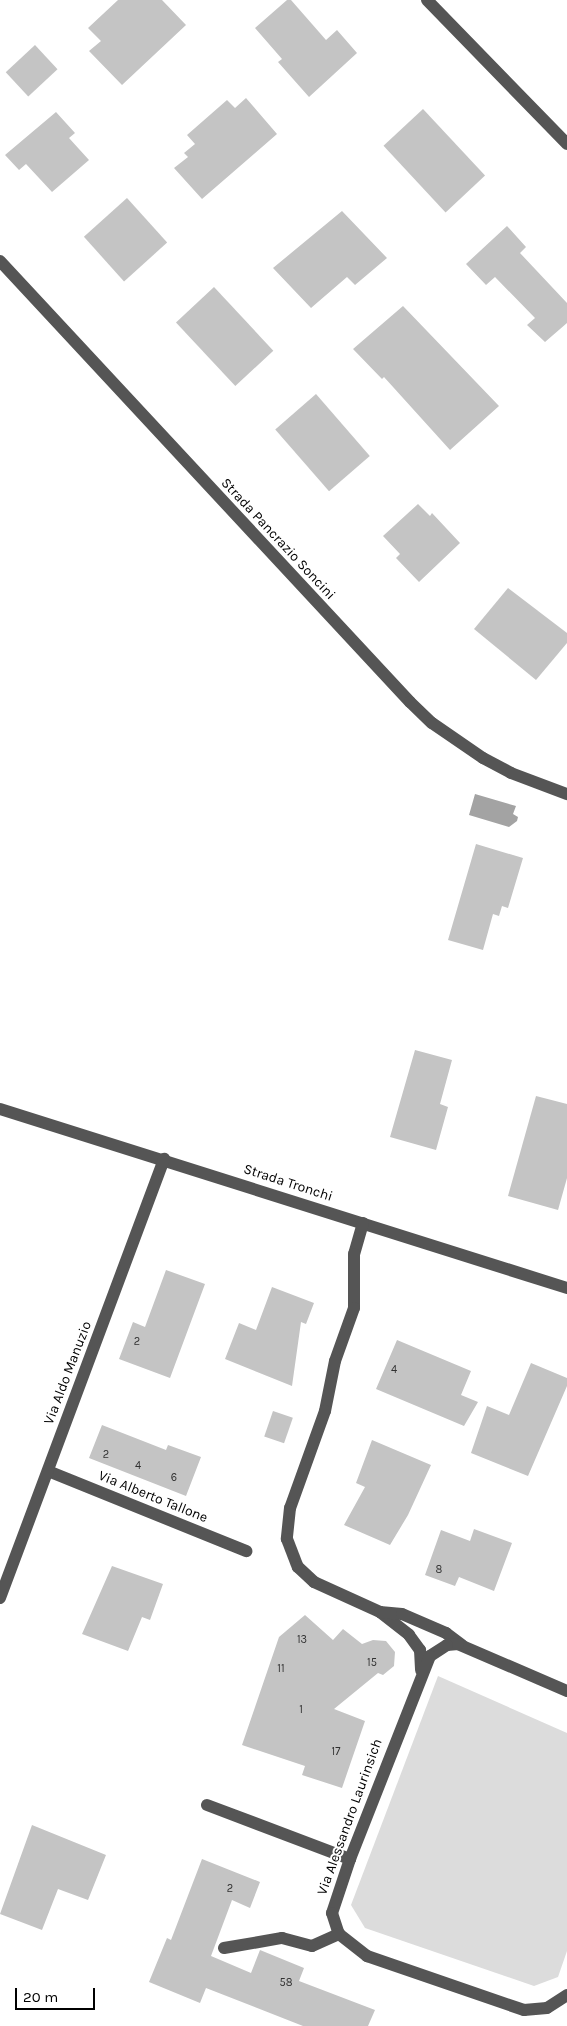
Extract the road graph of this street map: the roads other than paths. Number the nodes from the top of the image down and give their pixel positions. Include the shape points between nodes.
1 (427, 0) edge
2 (567, 144) edge
3 (0, 261) edge
4 (567, 794) edge
5 (0, 1109) edge
6 (164, 1159) junction
7 (363, 1223) junction
8 (567, 1288) edge
9 (48, 1471) junction
10 (246, 1551) dead end
11 (0, 1598) edge
12 (380, 1612) junction
13 (463, 1645) junction
14 (420, 1674) junction
15 (567, 1691) edge
16 (207, 1805) dead end
17 (350, 1859) junction
18 (339, 1934) junction
19 (224, 1948) dead end
20 (567, 1995) edge

1 - 2 street
3 - 4 street, Strada Pancrazio Soncini via 415,708 484,758 511,773
5 - 6 street, Strada Tronchi
6 - 7 street, Strada Tronchi
6 - 9 street, Via Aldo Manuzio
7 - 8 street, Strada Tronchi
7 - 12 street, Via Alessandro Laurinsich via 353,1262 354,1308 335,1360 325,1411 290,1508 286,1528 289,1548 306,1575 323,1587
9 - 10 street, Via Alberto Tallone
9 - 11 street, Via Aldo Manuzio
12 - 13 street, Via Alessandro Laurinsich via 405,1615 446,1633
12 - 14 street, Via Alessandro Laurinsich via 413,1638 421,1656
13 - 14 street, Via Alessandro Laurinsich via 452,1643 434,1652
13 - 15 street, Via Alessandro Laurinsich
14 - 17 street, Via Alessandro Laurinsich
16 - 17 street
17 - 18 street, Via Alessandro Laurinsich via 333,1905 333,1920
18 - 19 street via 312,1946 282,1938
18 - 20 street via 367,1956 517,2008 542,2010

